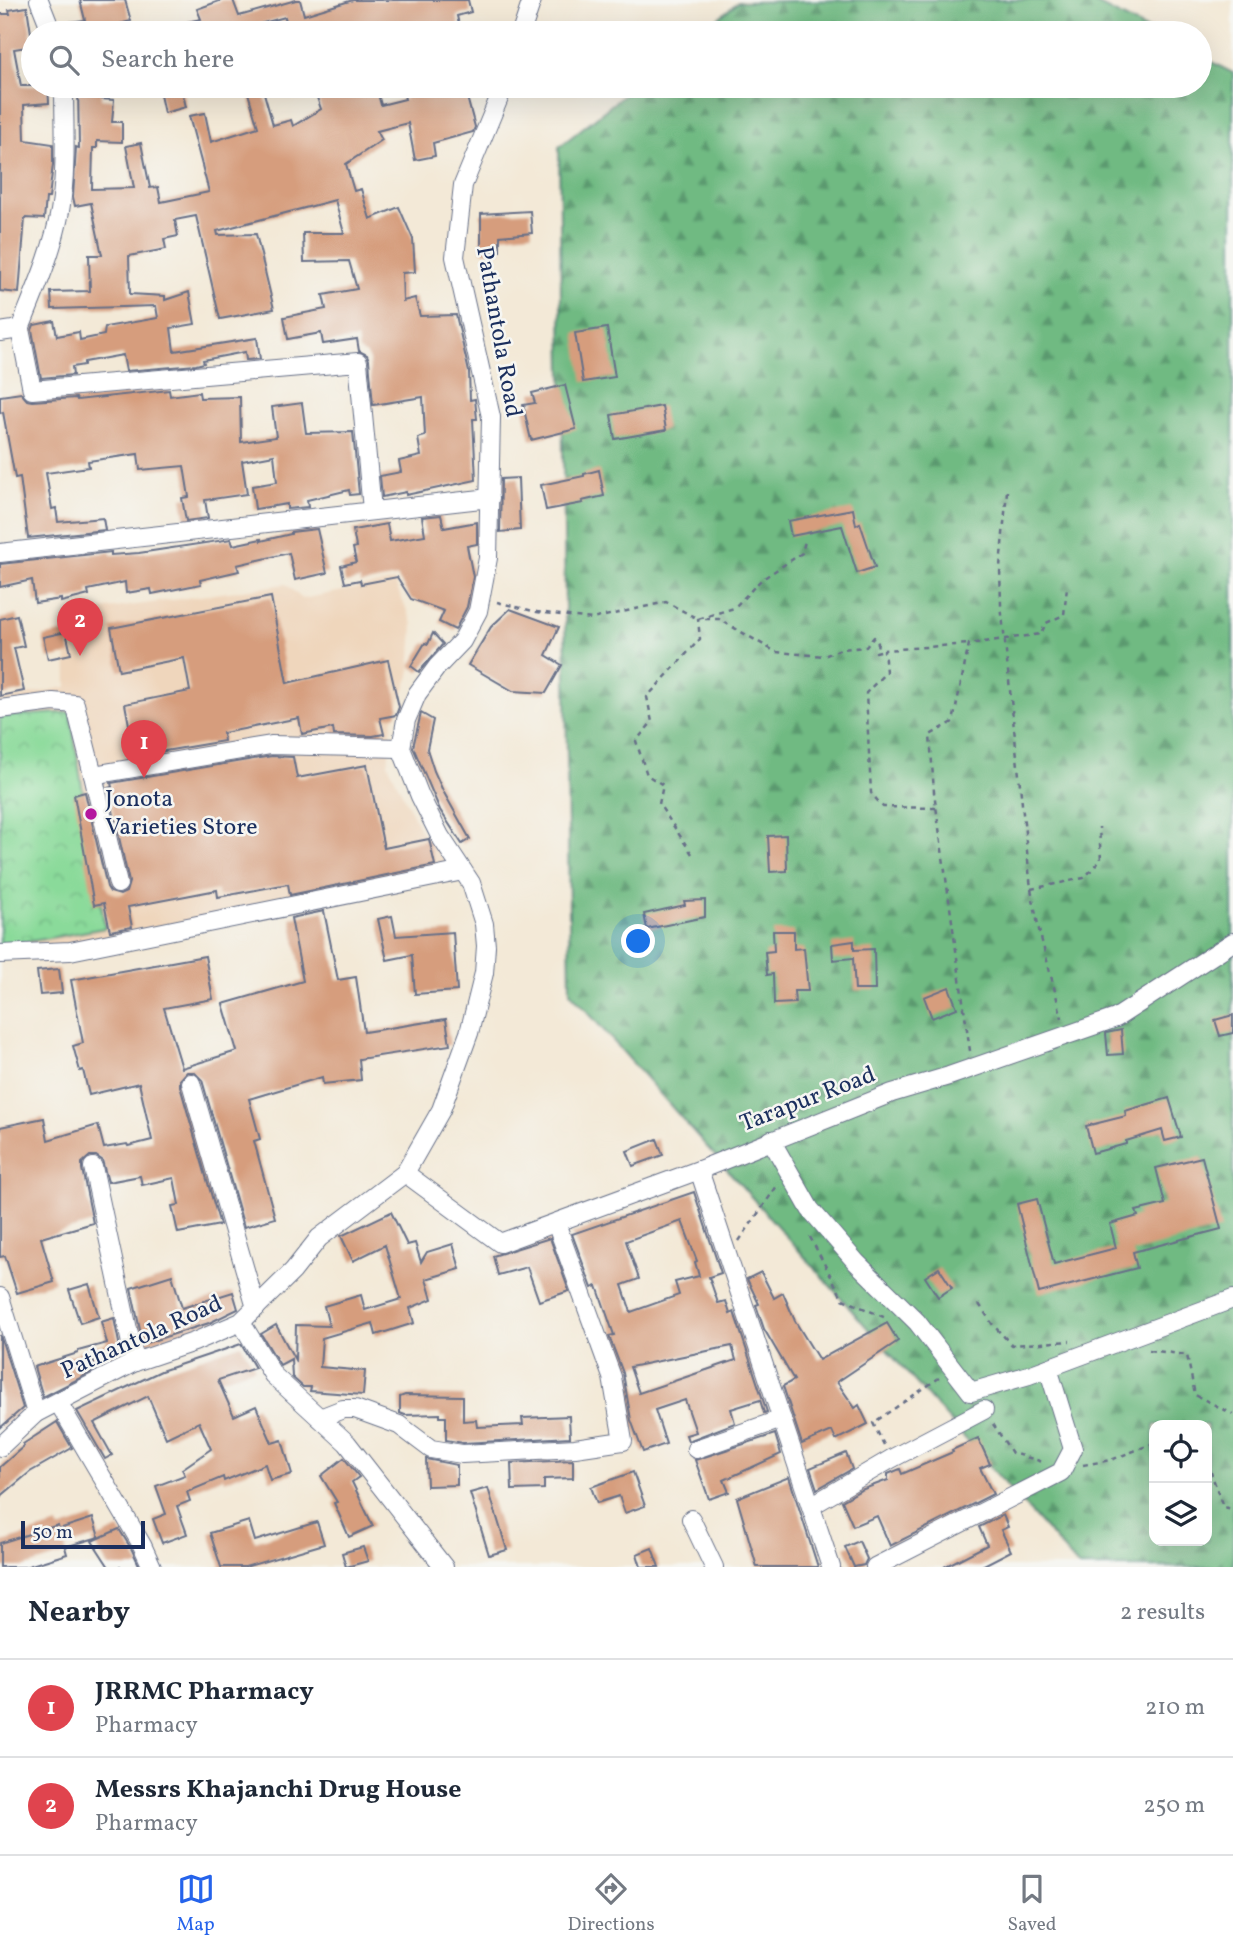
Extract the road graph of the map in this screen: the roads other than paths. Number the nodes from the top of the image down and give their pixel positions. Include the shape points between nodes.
1 (39, 0) edge
2 (532, 0) edge
3 (47, 21) edge
4 (525, 21) edge
5 (64, 98) edge
6 (499, 98) edge
7 (20, 329) junction
8 (0, 331) edge
9 (491, 498) junction
10 (372, 510) junction
11 (0, 553) edge
12 (0, 709) edge
13 (401, 748) junction
14 (93, 775) junction
15 (463, 871) junction
16 (118, 884) dead end
17 (1233, 942) edge
18 (0, 954) edge
19 (191, 1083) dead end
20 (771, 1140) junction
21 (93, 1167) dead end
22 (699, 1170) junction
23 (405, 1172) junction
24 (556, 1223) junction
25 (0, 1297) edge
26 (1233, 1298) edge
27 (256, 1308) junction
28 (241, 1322) junction
29 (135, 1362) junction
30 (1048, 1368) junction
31 (58, 1402) junction
32 (984, 1410) dead end
33 (36, 1413) junction
34 (320, 1418) junction
35 (782, 1419) junction
36 (0, 1447) edge
37 (696, 1449) dead end
38 (811, 1506) junction
39 (691, 1518) dead end
40 (152, 1567) edge
41 (444, 1567) edge
42 (714, 1567) edge
43 (831, 1567) edge
44 (875, 1567) edge

1 - 3 street
2 - 4 street
5 - 7 street via 60,211
6 - 9 street, Pathantola Road via 463,186 455,257 491,417
7 - 8 street
7 - 10 street via 32,390 358,362
9 - 10 street
9 - 13 street, Pathantola Road via 488,558 478,611 462,641 417,694 405,720
10 - 11 street
12 - 14 street via 75,704
13 - 14 street via 271,745
13 - 15 street, Pathantola Road via 440,836
14 - 16 street
15 - 18 street via 70,951
15 - 23 street, Pathantola Road via 484,924 484,973 441,1110
17 - 20 street, Tarapur Road via 1116,1018 891,1093
19 - 27 street
20 - 22 street, Tarapur Road
20 - 30 street via 810,1209 917,1322 971,1392
21 - 29 street
22 - 24 street, Tarapur Road
22 - 35 street
23 - 24 street, Tarapur Road via 500,1243
23 - 27 street, Pathantola Road via 319,1238
24 - 34 street via 612,1377 623,1441 462,1454 430,1449 399,1425 355,1409
25 - 33 street
26 - 30 street
27 - 28 street, Pathantola Road
28 - 29 street, Pathantola Road
28 - 34 street via 272,1375
29 - 31 street, Pathantola Road
30 - 44 street via 1073,1449 1062,1472
31 - 33 street, Pathantola Road
31 - 40 street
32 - 38 street
33 - 36 street, Pathantola Road
34 - 41 street via 347,1443
35 - 37 street
35 - 38 street
38 - 43 street
39 - 42 street

